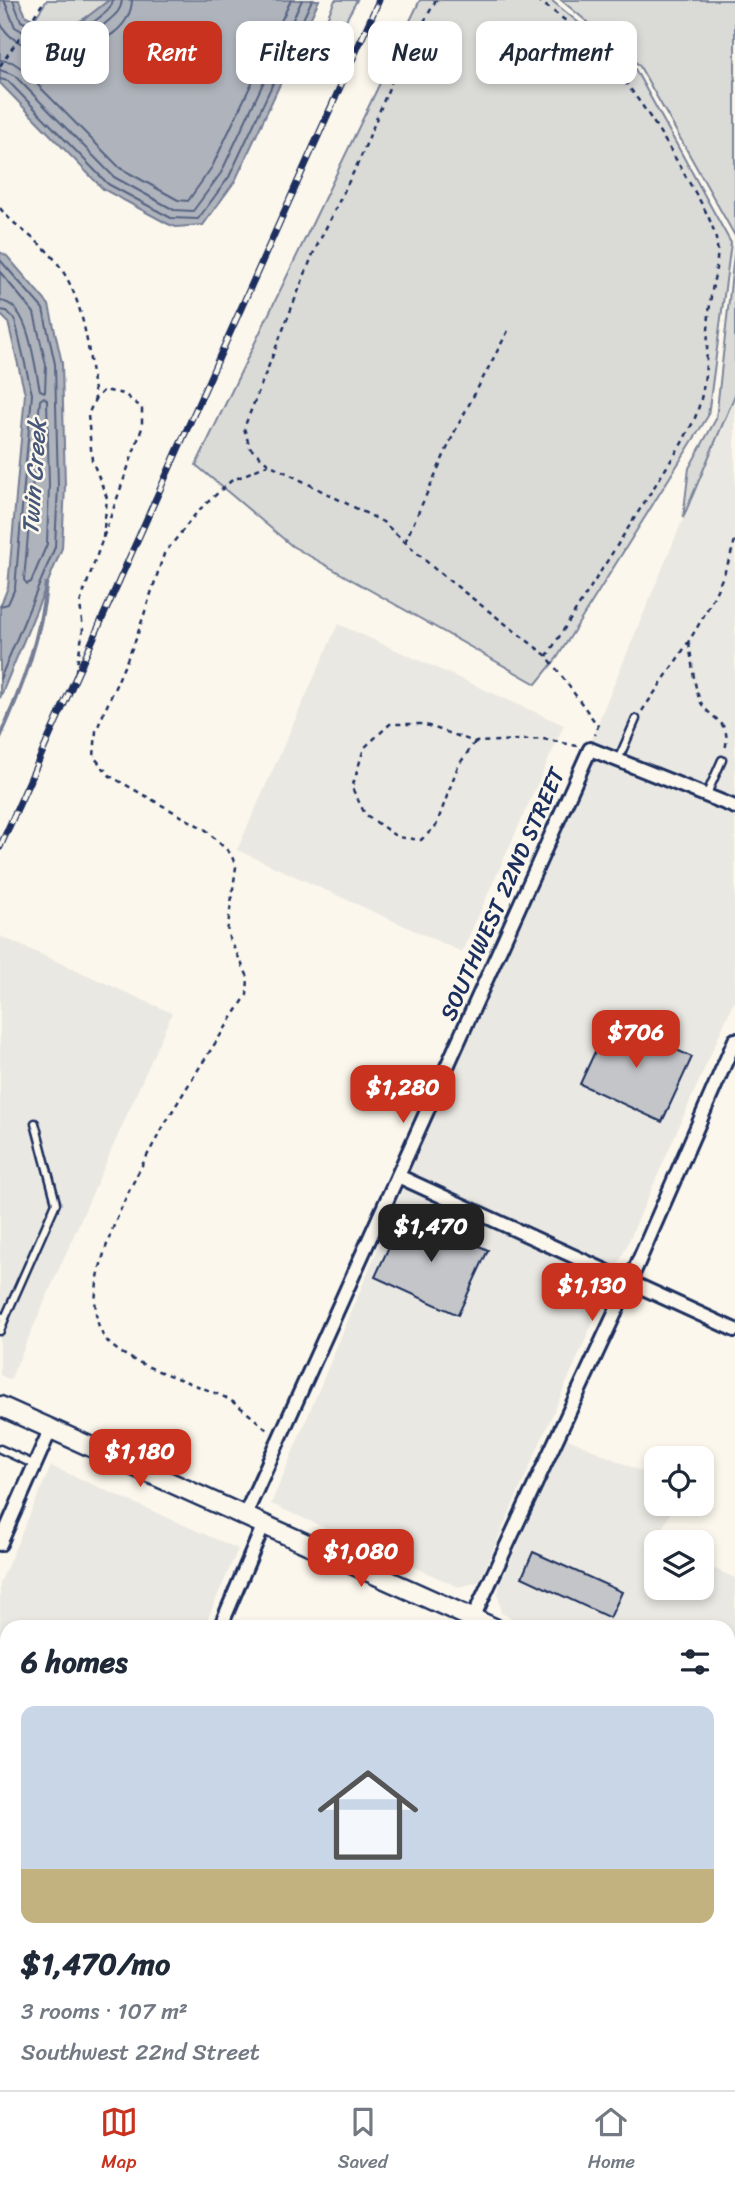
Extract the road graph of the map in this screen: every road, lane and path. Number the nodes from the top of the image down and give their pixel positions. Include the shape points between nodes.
1 (44, 0) edge
2 (436, 0) edge
3 (537, 0) edge
4 (0, 66) edge
5 (0, 208) edge
6 (510, 327) dead end
7 (95, 399) junction
8 (269, 464) junction
9 (103, 538) junction
10 (735, 540) edge
11 (405, 542) junction
12 (735, 553) edge
13 (730, 560) junction
14 (689, 643) junction
15 (547, 656) junction
16 (74, 682) dead end
17 (636, 719) joint
18 (475, 742) junction
19 (590, 749) junction
20 (618, 760) junction
21 (722, 760) joint
22 (706, 796) junction
23 (735, 807) edge
24 (735, 1040) edge
25 (35, 1123) dead end
26 (398, 1176) junction
27 (629, 1281) junction
28 (2, 1317) edge
29 (735, 1330) edge
30 (0, 1331) edge
31 (0, 1406) edge
32 (51, 1428) junction
33 (279, 1441) junction
34 (0, 1449) edge
35 (35, 1465) junction
36 (245, 1515) junction
37 (264, 1524) junction
38 (0, 1544) edge
39 (473, 1618) junction
40 (223, 1620) edge
41 (477, 1620) edge

1 - 4 path
2 - 8 path via 393,78 313,254 244,428 250,448
3 - 15 path via 564,18 630,85 708,215 717,246 703,388 696,415
5 - 7 path via 54,258 69,281 86,334
6 - 11 path via 455,431
7 - 9 path via 88,415 92,460 107,498
7 - 9 path via 104,390 124,394 142,408 142,428
8 - 11 path via 383,522
8 - 33 path via 231,481 198,511 164,554 136,639 96,730 94,757 110,776 206,830 231,854 236,867 227,933 248,977 247,995 131,1183 98,1273 97,1317 107,1340 122,1354 229,1400
9 - 16 path via 80,603 83,630
10 - 13 path
11 - 15 path
12 - 13 path
13 - 14 path
14 - 17 path
14 - 21 path via 700,701 724,724 727,740
15 - 19 path via 598,726
17 - 20 lane
18 - 18 path via 423,724 390,724 364,748 352,788 365,814 397,837 421,840 436,826 458,766
18 - 19 path via 543,738
19 - 20 street
19 - 26 street, SOUTHWEST 22ND STREET
20 - 22 street
21 - 22 lane
22 - 23 street
24 - 27 street
25 - 28 lane via 56,1203
26 - 27 street
26 - 33 street, SOUTHWEST 22ND STREET
27 - 29 street
27 - 39 street
28 - 30 lane
31 - 32 main road
32 - 35 street
32 - 36 main road
33 - 36 street, SOUTHWEST 22ND STREET
34 - 35 lane
35 - 38 street
36 - 37 main road
37 - 39 main road
37 - 40 street
39 - 41 main road

